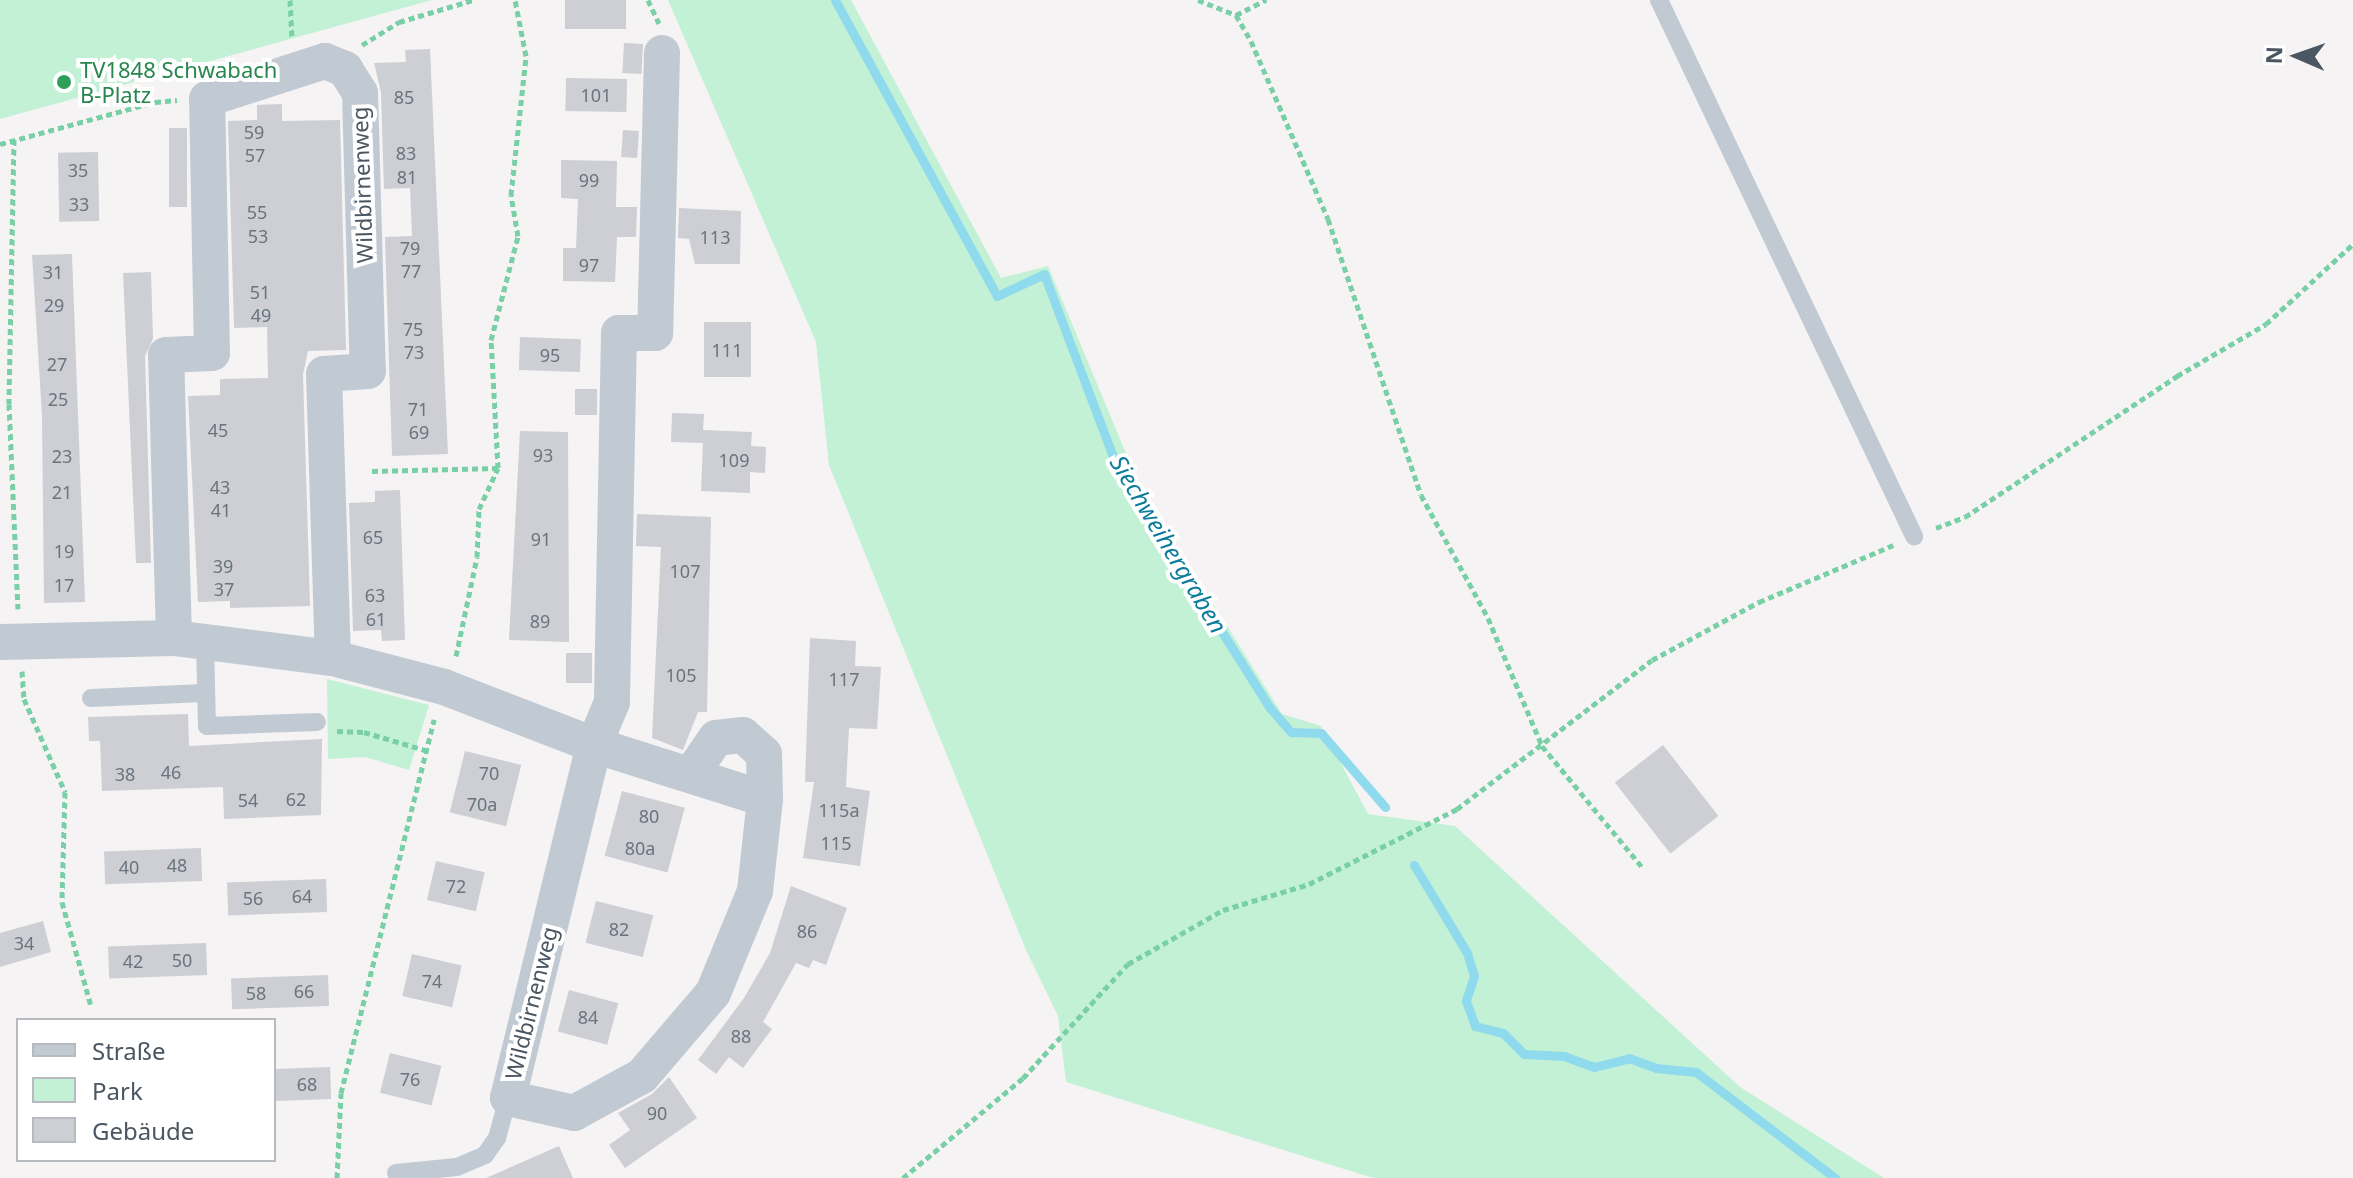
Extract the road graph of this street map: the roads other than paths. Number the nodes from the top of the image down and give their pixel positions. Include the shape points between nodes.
1 (1659, 0) edge
2 (662, 53) dead end
3 (1914, 536) road end
4 (189, 639) junction
5 (10, 640) edge
6 (333, 658) junction
7 (204, 693) junction
8 (91, 698) dead end
9 (317, 722) road end
10 (594, 745) junction
11 (692, 773) junction
12 (765, 799) junction
13 (508, 1098) junction
14 (396, 1173) dead end

1 - 3 lane
2 - 10 street, Wildbirnenweg via 655,333 619,333 612,702
4 - 5 street
4 - 6 street
4 - 6 street, Wildbirnenweg via 166,355 212,353 207,99 325,61 345,69 360,93 368,371 324,374
4 - 7 lane
6 - 10 street via 444,687
7 - 8 lane
7 - 9 lane via 207,726
10 - 11 street
10 - 13 street, Wildbirnenweg
11 - 12 street
11 - 12 street, Wildbirnenweg via 716,738 743,735 764,754
12 - 13 street, Wildbirnenweg via 755,891 713,993 642,1076 574,1113
13 - 14 lane via 497,1138 485,1155 457,1167

